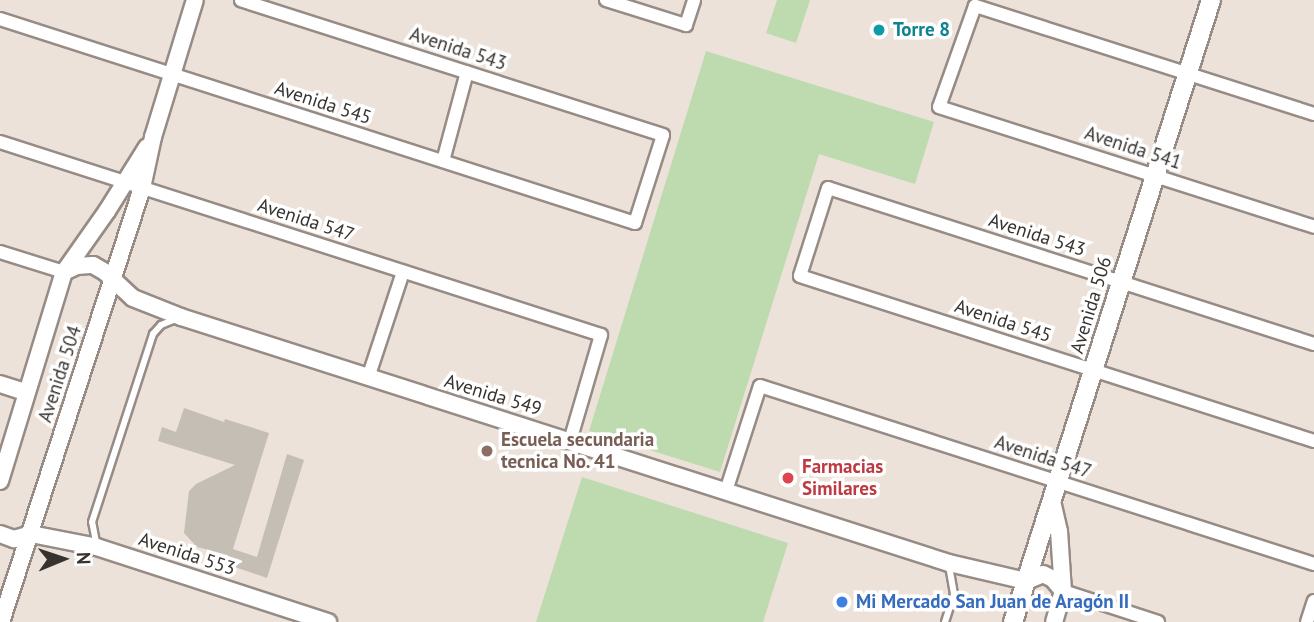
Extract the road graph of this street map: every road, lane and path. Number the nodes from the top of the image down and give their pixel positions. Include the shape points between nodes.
1 (195, 0) edge
2 (241, 0) edge
3 (606, 0) edge
4 (694, 0) edge
5 (1211, 0) edge
6 (0, 19) edge
7 (467, 72) junction
8 (172, 74) junction
9 (1188, 74) junction
10 (1314, 114) edge
11 (153, 137) junction
12 (0, 142) edge
13 (443, 161) junction
14 (1154, 175) junction
15 (124, 182) junction
16 (142, 188) junction
17 (635, 223) joint
18 (1314, 227) edge
19 (0, 252) edge
20 (64, 272) junction
21 (403, 272) junction
22 (800, 276) joint
23 (112, 279) junction
24 (1120, 282) junction
25 (181, 317) junction
26 (1314, 344) edge
27 (1093, 370) junction
28 (369, 378) junction
29 (0, 384) edge
30 (24, 392) junction
31 (1314, 440) edge
32 (570, 441) junction
33 (0, 481) edge
34 (1057, 482) junction
35 (726, 491) junction
36 (1052, 501) junction
37 (0, 534) edge
38 (31, 534) junction
39 (97, 547) junction
40 (949, 563) junction
41 (1314, 564) edge
42 (1026, 581) junction
43 (1063, 591) junction
44 (1314, 601) edge
45 (297, 617) edge
46 (1, 622) edge
47 (328, 622) edge
48 (945, 622) edge
49 (1013, 622) edge
50 (1054, 622) edge
51 (1158, 622) edge
52 (1307, 622) edge

1 - 8 street, Avenida 504
2 - 7 street, Avenida 543
3 - 4 street via 686,26
5 - 9 main road, Avenida 506
6 - 8 street, Avenida 545
7 - 13 street
7 - 17 street, Avenida 543 via 663,135
8 - 11 street, Avenida 504
8 - 13 street, Avenida 545
9 - 10 street
9 - 14 main road, Avenida 506
9 - 14 street, Avenida 541 via 975,6 939,107
11 - 15 street, Avenida 504
11 - 16 street, Avenida 504
12 - 15 street, Avenida 547
13 - 17 street, Avenida 545
14 - 18 street, Avenida 541
14 - 24 main road, Avenida 506
15 - 16 street, Avenida 547
15 - 20 street, Avenida 504
16 - 21 street, Avenida 547
16 - 23 street, Avenida 504
19 - 20 street
20 - 23 street, Avenida 549 via 93,265
20 - 30 street, Avenida 504
21 - 28 street
21 - 32 street, Avenida 547 via 601,335
22 - 24 street, Avenida 543 via 828,188
22 - 27 street, Avenida 545
23 - 25 street, Avenida 549 via 133,298
23 - 38 street, Avenida 504
24 - 26 street, Avenida 543
24 - 27 main road, Avenida 506
25 - 28 street, Avenida 549
25 - 39 lane via 161,324 153,334 92,523
27 - 31 street, Avenida 545
27 - 34 main road, Avenida 506
28 - 32 street, Avenida 549
29 - 30 street
30 - 33 street, Avenida 504
32 - 35 street, Avenida 549
34 - 35 street, Avenida 547 via 760,386
34 - 36 main road, Avenida 506
34 - 41 street, Avenida 547
35 - 40 street, Avenida 549
36 - 42 main road, Avenida 506
36 - 43 street
37 - 38 street, Avenida 553 via 14,539
38 - 39 street, Avenida 553
38 - 46 street, Avenida 504
39 - 45 street, Avenida 553
40 - 42 street, Avenida 549
40 - 48 lane via 954,594
42 - 43 street, Avenida 549 via 1043,574
42 - 49 main road, Avenida 506
43 - 50 street
43 - 51 street
44 - 52 street
45 - 47 street, Avenida 553

